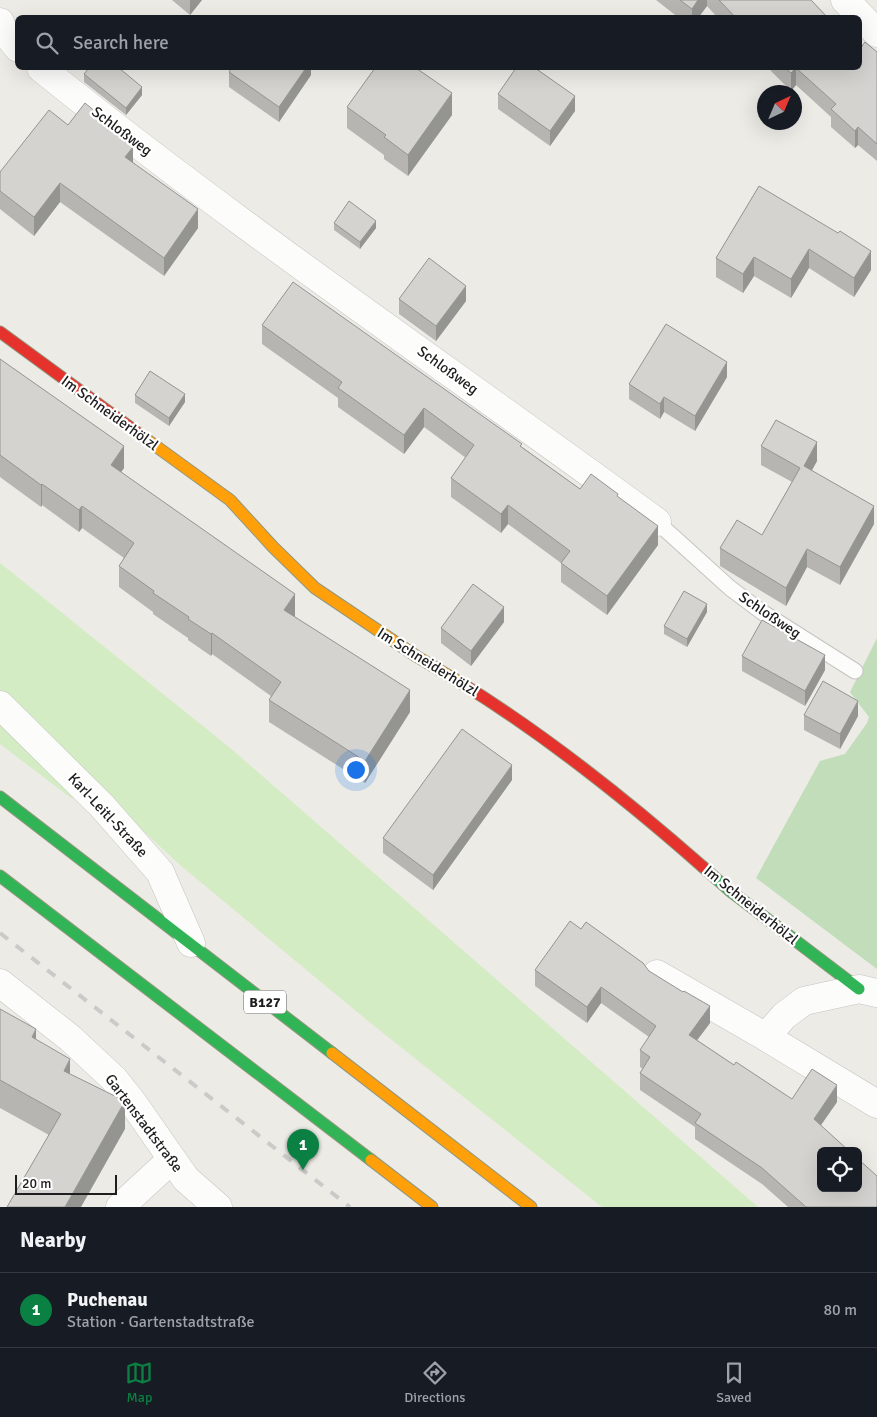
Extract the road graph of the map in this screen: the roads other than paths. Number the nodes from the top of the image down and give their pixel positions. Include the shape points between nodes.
1 (845, 0) edge
2 (858, 15) edge
3 (862, 19) edge
4 (0, 22) edge
5 (877, 33) edge
6 (15, 44) edge
7 (44, 70) edge
8 (0, 332) edge
9 (657, 522) joint
10 (855, 672) dead end
11 (0, 705) edge
12 (0, 797) edge
13 (0, 876) edge
14 (190, 943) junction
15 (656, 974) edge
16 (0, 983) edge
17 (868, 991) edge
18 (766, 1037) junction
19 (877, 1104) edge
20 (171, 1160) junction
21 (120, 1207) edge
22 (218, 1207) edge
23 (432, 1207) edge
24 (531, 1207) edge

1 - 2 street
3 - 5 street
4 - 6 street
7 - 9 street, Schloßweg via 319,278
8 - 17 main road, Im Schneiderhölzl via 230,500 315,588 567,755 644,815 729,890
9 - 10 lane, Schloßweg via 730,588
11 - 14 street, Karl-Leitl-Straße via 102,806 160,872
12 - 14 main road, B127
13 - 23 main road
14 - 24 main road, B127
15 - 18 street
16 - 20 street, Gartenstadtstraße via 70,1038 114,1079
17 - 18 street, Im Schneiderhölzl via 804,1001 784,1016
18 - 19 street
20 - 21 street
20 - 22 street, Gartenstadtstraße via 186,1179

